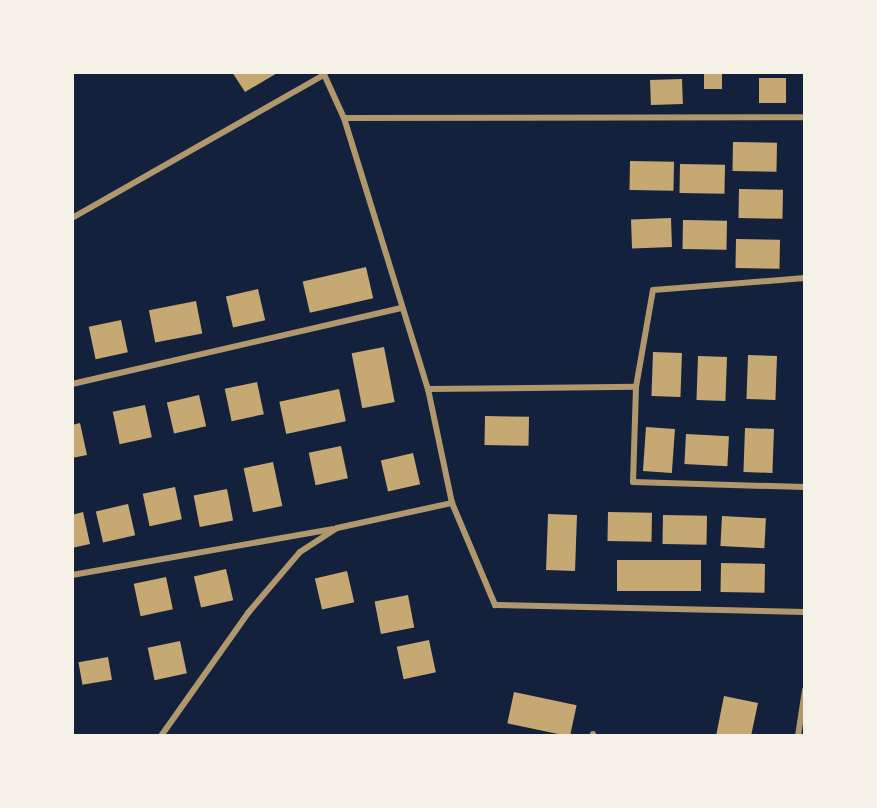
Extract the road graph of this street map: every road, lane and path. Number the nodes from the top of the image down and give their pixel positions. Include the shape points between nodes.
1 (324, 73) edge
2 (805, 117) edge
3 (344, 118) junction
4 (72, 218) edge
5 (805, 278) edge
6 (402, 308) junction
7 (72, 384) edge
8 (636, 387) junction
9 (428, 389) junction
10 (805, 486) edge
11 (452, 503) junction
12 (337, 528) junction
13 (72, 575) edge
14 (805, 612) edge
15 (805, 690) edge
16 (162, 736) edge
17 (798, 736) edge

1 - 3 street
1 - 4 street
2 - 3 street
3 - 6 street
5 - 8 street via 653,290
6 - 7 street
6 - 9 street
8 - 9 street
8 - 10 street via 633,482
9 - 11 street
11 - 12 street
11 - 14 street via 495,605
12 - 13 street
12 - 16 street via 300,552 247,613
15 - 17 street

